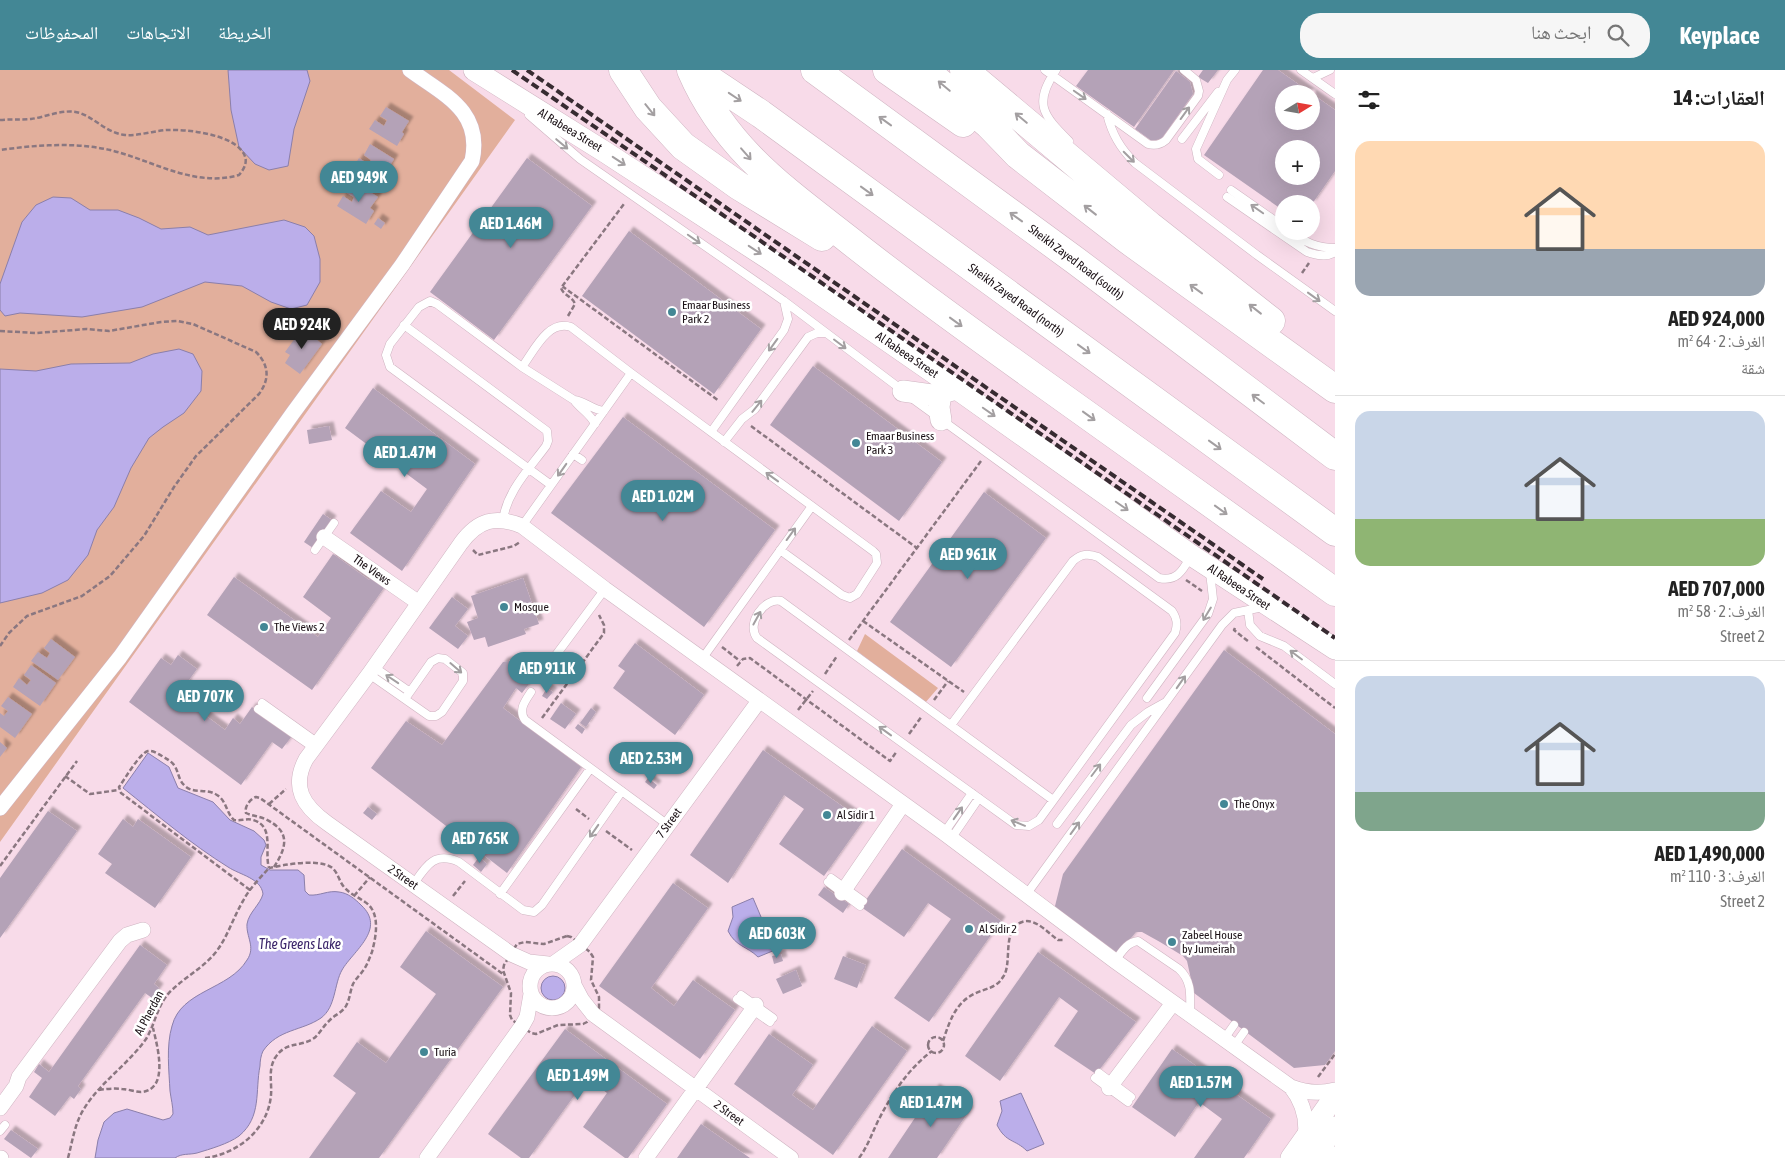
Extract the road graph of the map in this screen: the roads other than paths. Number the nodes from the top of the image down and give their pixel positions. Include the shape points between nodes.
1 (410, 70) edge
2 (474, 70) edge
3 (623, 70) edge
4 (693, 70) edge
5 (815, 70) edge
6 (887, 70) edge
7 (925, 70) edge
8 (964, 70) edge
9 (1045, 70) edge
10 (1184, 70) edge
11 (1235, 70) edge
12 (1301, 70) edge
13 (1330, 70) edge
14 (1054, 73) edge
15 (1313, 78) junction
16 (1227, 80) junction
17 (500, 88) junction
18 (1335, 94) edge
19 (1107, 114) junction
20 (1182, 139) dead end
21 (1072, 145) dead end
22 (1018, 154) junction
23 (1098, 172) dead end
24 (1219, 175) dead end
25 (1275, 222) edge
26 (1150, 226) junction
27 (1275, 230) edge
28 (1289, 240) edge
29 (1304, 240) edge
30 (1335, 248) edge
31 (1335, 252) edge
32 (917, 293) junction
33 (784, 301) junction
34 (1335, 311) edge
35 (404, 325) junction
36 (826, 333) junction
37 (522, 367) junction
38 (1335, 371) edge
39 (631, 373) junction
40 (1335, 389) edge
41 (903, 391) junction
42 (949, 392) junction
43 (574, 400) junction
44 (604, 411) junction
45 (725, 412) junction
46 (941, 420) junction
47 (739, 422) junction
48 (595, 424) junction
49 (710, 432) junction
50 (724, 442) junction
51 (575, 452) junction
52 (1335, 456) edge
53 (583, 457) dead end
54 (529, 469) junction
55 (551, 485) junction
56 (812, 506) junction
57 (503, 521) junction
58 (336, 524) dead end
59 (522, 526) junction
60 (1335, 532) edge
61 (326, 538) junction
62 (780, 550) junction
63 (317, 551) dead end
64 (1192, 555) junction
65 (1209, 567) junction
66 (605, 589) junction
67 (1335, 592) edge
68 (419, 603) junction
69 (1269, 606) junction
70 (1248, 610) junction
71 (1335, 649) edge
72 (702, 659) junction
73 (547, 667) dead end
74 (371, 670) junction
75 (1335, 684) edge
76 (410, 692) junction
77 (531, 692) dead end
78 (1147, 698) dead end
79 (405, 699) junction
80 (759, 700) junction
81 (1167, 702) junction
82 (260, 706) dead end
83 (951, 725) junction
84 (316, 745) junction
85 (590, 768) junction
86 (622, 792) junction
87 (972, 793) junction
88 (979, 798) junction
89 (1053, 800) junction
90 (903, 804) junction
91 (0, 808) edge
92 (1057, 824) dead end
93 (668, 825) junction
94 (947, 836) junction
95 (829, 880) dead end
96 (413, 885) junction
97 (843, 890) junction
98 (500, 894) junction
99 (1026, 895) junction
100 (862, 904) dead end
101 (143, 930) dead end
102 (580, 945) junction
103 (511, 954) junction
104 (1115, 962) junction
105 (550, 964) junction
106 (574, 981) junction
107 (531, 991) junction
108 (739, 997) dead end
109 (1173, 1003) junction
110 (754, 1008) junction
111 (555, 1009) junction
112 (594, 1014) junction
113 (1190, 1014) junction
114 (771, 1020) dead end
115 (1234, 1025) dead end
116 (522, 1026) junction
117 (1244, 1032) dead end
118 (1229, 1042) junction
119 (19, 1076) junction
120 (1097, 1076) dead end
121 (1111, 1086) junction
122 (1291, 1087) junction
123 (696, 1089) junction
124 (1335, 1090) edge
125 (0, 1095) edge
126 (1335, 1096) edge
127 (1129, 1099) dead end
128 (0, 1108) edge
129 (1335, 1127) edge
130 (1309, 1149) edge
131 (427, 1158) edge
132 (646, 1158) edge
133 (791, 1158) edge
134 (1291, 1158) edge

1 - 91 street via 466,114 474,137 472,161 402,265 120,657
2 - 17 main road, Al Rabeea Street
3 -> 32 highway via 665,128 701,160 790,218
4 -> 32 highway via 711,109 751,160
4 -> 60 highway, Sheikh Zayed Road (north) via 761,114
52 -> 5 highway, Sheikh Zayed Road (south)
6 - 22 highway via 965,124
22 -> 7 highway
26 -> 8 highway
9 - 14 lane
19 -> 10 lane via 1125,124 1148,144 1163,143 1198,96 1199,85
11 - 16 lane
12 - 15 lane
13 - 15 lane
14 -> 19 lane
14 - 21 lane via 1044,95 1045,111
15 - 18 lane
16 - 20 lane
16 - 24 lane via 1196,149 1198,159
17 -> 33 lane via 575,154
17 -> 42 main road, Al Rabeea Street via 775,263
19 -> 34 lane via 1110,128 1124,153
40 -> 22 highway via 1128,240
23 - 26 lane
25 -> 27 lane via 1229,194
38 -> 26 highway
28 -> 31 lane via 1316,255
29 - 30 lane via 1311,245
32 -> 67 highway
33 - 36 lane
33 -> 45 lane via 788,319 784,330
35 - 37 lane via 419,307 430,301
35 - 54 lane via 387,349 390,367
35 - 54 lane via 546,431 546,446
36 -> 41 lane
47 -> 36 lane via 755,409 808,337
37 - 39 lane via 551,329 561,325 571,327
37 - 43 lane
39 - 44 lane
39 - 49 lane
41 - 42 main road via 923,395
41 - 46 lane
42 - 46 main road via 939,407
42 -> 64 main road, Al Rabeea Street
43 - 44 lane
43 - 48 lane
44 - 48 lane
45 - 47 lane
45 - 49 lane
46 - 64 lane via 1159,578 1173,579 1179,575
47 - 50 lane
48 - 51 lane
49 - 50 lane
56 -> 50 lane
51 - 53 lane
51 -> 55 lane
54 - 55 lane
54 - 57 lane via 510,496
55 - 59 lane
62 -> 56 lane
56 - 62 lane via 876,554 876,567 857,594 846,597
57 - 59 street
57 - 68 street via 492,520 475,527
58 - 61 lane
59 - 66 street
61 - 63 lane
61 - 68 street, The Views
62 - 72 lane via 755,577
64 - 65 main road, Al Rabeea Street
65 - 69 main road, Al Rabeea Street
65 -> 78 lane via 1213,592 1208,614
66 - 72 street
66 - 73 lane
68 - 74 street
69 - 70 lane
69 - 71 main road, Al Rabeea Street
75 -> 70 lane via 1284,646 1260,636 1250,625
81 -> 70 lane via 1227,619 1234,613
72 - 80 street
76 -> 74 lane
74 - 79 lane
74 - 84 street
76 - 79 lane
76 -> 79 lane via 438,658 445,659 463,673 461,684 436,716 429,716
77 - 85 lane via 521,713 525,720
80 - 90 street
80 - 93 street, 7 Street
92 -> 81 lane via 1131,725
99 -> 81 lane
82 - 84 lane
87 -> 83 lane via 757,638 753,624 766,604 781,601
83 - 89 lane
83 - 89 lane via 1073,561 1082,555 1098,557 1172,611 1177,622 1175,633
84 - 96 street, 2 Street via 301,767 300,790 306,803 319,817
85 - 86 lane
85 - 98 lane
86 - 93 lane
86 -> 98 lane via 539,909 534,912 523,910
87 - 88 lane
94 -> 87 lane
89 -> 88 lane via 1035,824 1022,827
88 - 94 lane
90 - 94 street
90 - 97 street
93 - 102 street, 7 Street
94 - 99 street
95 - 97 lane
96 - 98 lane via 434,860 451,858
96 - 103 street, 2 Street
97 - 100 lane
99 - 104 street
101 - 119 street via 120,941
102 - 105 street, 7 Street
102 - 106 street, 7 Street
103 - 105 street, 2 Street via 529,962
103 - 107 street, 2 Street
104 - 109 street
104 - 113 lane via 1132,941 1138,940 1184,973 1189,984
105 - 106 street via 564,967
105 - 107 street via 535,972
106 - 111 street via 571,999
106 - 112 street, 2 Street via 582,1000
107 - 111 street via 539,1005
107 - 116 street
108 - 110 lane
109 - 113 street
109 - 121 street
110 - 114 lane
110 - 123 street
111 - 112 street, 2 Street via 575,1009
111 - 116 street via 537,1015
112 - 123 street, 2 Street
113 - 118 street
115 - 118 lane
116 - 131 street
117 - 118 lane
118 - 122 street
119 - 125 street
119 - 128 street via 16,1086
120 - 121 lane
121 - 127 lane
122 - 124 street via 1308,1092
122 - 130 street via 1304,1111
123 - 132 street
123 - 133 street, 2 Street
126 - 130 main road
129 - 130 main road
130 - 134 main road

